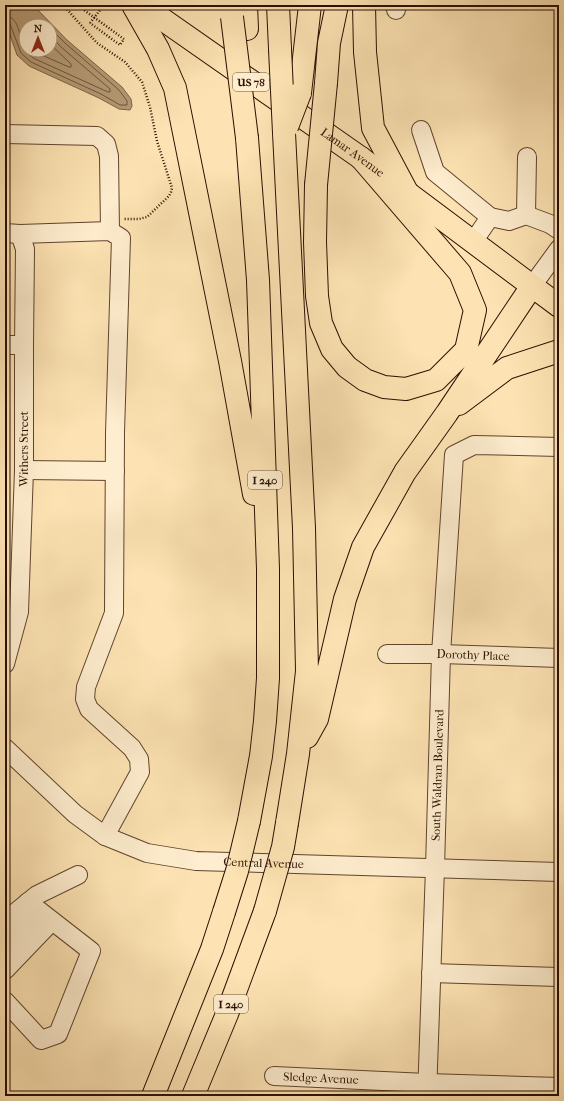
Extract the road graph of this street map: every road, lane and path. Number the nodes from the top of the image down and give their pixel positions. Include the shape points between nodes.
1 (63, 5) edge
2 (77, 5) edge
3 (104, 5) edge
4 (133, 5) edge
5 (142, 5) edge
6 (278, 5) edge
7 (310, 5) edge
8 (337, 5) edge
9 (364, 5) edge
10 (239, 14) edge
11 (421, 130) dead end
12 (284, 133) junction
13 (5, 134) edge
14 (528, 157) dead end
15 (361, 158) junction
16 (407, 192) junction
17 (526, 215) junction
18 (490, 217) junction
19 (114, 229) junction
20 (559, 230) edge
21 (12, 234) edge
22 (473, 242) junction
23 (559, 249) edge
24 (532, 286) junction
25 (559, 306) edge
26 (24, 344) junction
27 (5, 345) edge
28 (559, 351) edge
29 (447, 413) junction
30 (559, 447) edge
31 (24, 470) junction
32 (115, 471) junction
33 (268, 569) junction
34 (13, 570) edge
35 (387, 654) dead end
36 (441, 654) junction
37 (559, 658) edge
38 (5, 664) edge
39 (5, 748) edge
40 (298, 754) junction
41 (105, 836) junction
42 (435, 868) junction
43 (559, 872) edge
44 (78, 875) dead end
45 (40, 912) junction
46 (5, 920) edge
47 (5, 946) edge
48 (5, 970) edge
49 (432, 973) junction
50 (559, 978) edge
51 (5, 1001) edge
52 (274, 1076) dead end
53 (559, 1087) edge
54 (427, 1090) edge
55 (153, 1096) edge
56 (193, 1096) edge

1 - 19 path via 97,43 125,62 142,82 172,188 169,196 147,217
2 - 3 path, bridge via 124,39 120,45 90,23
4 - 33 main road via 158,49 175,88 230,361
5 - 15 main road, Lamar Avenue / US 78
6 - 12 main road, I 240, bridge
7 - 12 main road, bridge via 300,93
8 - 15 main road, bridge via 329,43 316,185 315,242 321,323 332,349 347,367 365,380 406,389 436,380 466,350 475,310 460,273
9 - 16 main road via 365,52 374,128
10 - 33 main road, I 240, bridge via 258,280
11 - 18 street via 435,172
12 - 40 main road, I 240 via 304,528 307,670
13 - 19 street via 97,136 106,144 110,156
14 - 17 street
15 - 16 main road, Lamar Avenue / US 78
16 - 22 main road, Lamar Avenue / US 78
17 - 18 street via 509,221
17 - 20 street
18 - 22 street
19 - 21 street
19 - 32 street
21 - 26 street, Withers Street via 26,249
22 - 24 main road, Lamar Avenue / US 78
23 - 24 street
24 - 25 main road, Lamar Avenue / US 78
24 - 29 main road
26 - 27 street
26 - 31 street, Withers Street
28 - 29 main road via 507,368
29 - 40 main road via 405,472 363,547 345,599 317,719
30 - 36 street, South Waldran Boulevard via 474,445 454,455
31 - 32 street
31 - 34 street, Withers Street
32 - 41 street via 114,614 86,687 85,699 89,709 132,748 139,759 140,772
33 - 55 main road, I 240, bridge via 268,678 265,721 249,821 224,912
34 - 38 street, Withers Street via 19,612
35 - 36 street, Dorothy Place
36 - 37 street, Dorothy Place
36 - 42 street, South Waldran Boulevard
39 - 41 street, Central Avenue via 75,814
40 - 56 main road, I 240, bridge via 283,847 265,911
41 - 42 street, Central Avenue via 147,852 196,861
42 - 43 street, Central Avenue
42 - 49 street, South Waldran Boulevard
44 - 45 street via 37,895
45 - 46 street
45 - 47 street
45 - 48 street
45 - 51 street via 91,951 58,1034 41,1040
49 - 50 street
49 - 54 street, South Waldran Boulevard
52 - 54 street, Sledge Avenue
53 - 54 street, Sledge Avenue

